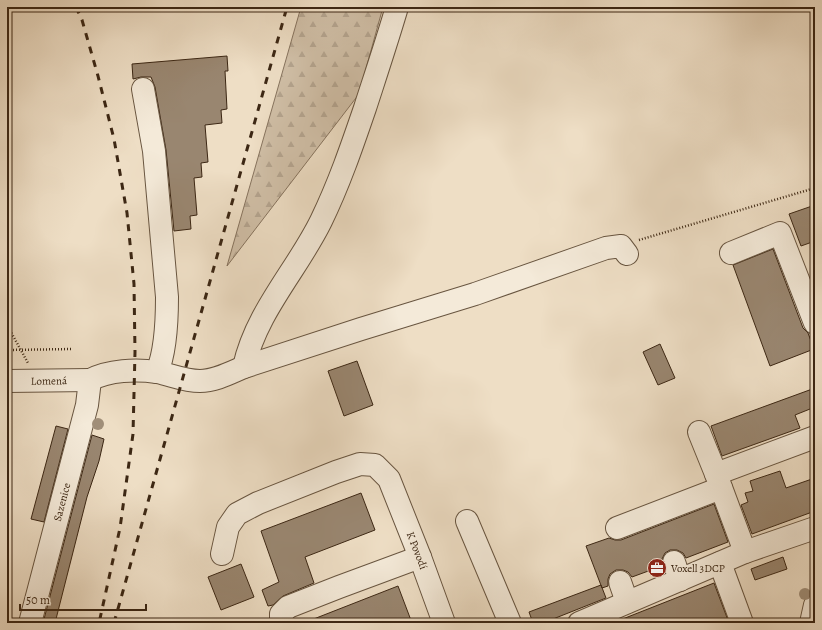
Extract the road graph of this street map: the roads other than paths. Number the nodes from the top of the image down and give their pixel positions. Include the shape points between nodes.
1 (397, 7) edge
2 (143, 89) dead end
3 (624, 250) road end
4 (732, 252) dead end
5 (806, 273) edge
6 (815, 323) edge
7 (244, 367) junction
8 (157, 372) junction
9 (90, 380) junction
10 (7, 381) edge
11 (699, 432) dead end
12 (815, 437) edge
13 (718, 481) junction
14 (467, 521) dead end
15 (617, 528) dead end
16 (815, 528) edge
17 (745, 552) junction
18 (222, 554) dead end
19 (420, 557) junction
20 (720, 563) junction
21 (620, 582) dead end
22 (627, 602) junction
23 (815, 605) edge
24 (30, 623) edge
25 (281, 623) edge
26 (444, 623) edge
27 (510, 623) edge
28 (578, 623) edge
29 (742, 623) edge
30 (811, 623) edge

1 - 7 street via 350,154 336,189 312,238 259,325
2 - 8 street via 154,151 167,297 162,359
3 - 7 street via 614,246 606,248 475,294
4 - 5 street via 780,233
5 - 6 street
7 - 8 street via 211,380 199,381 189,381
8 - 9 street via 105,373
9 - 10 street, Lomená
9 - 24 street, Sazenice via 87,405
11 - 13 street
12 - 13 street
13 - 15 street
13 - 17 street
14 - 27 street
16 - 17 street
17 - 20 street
18 - 19 street, K Povodí via 228,527 236,514 360,464 375,465 389,479
19 - 25 street via 288,607 281,614
19 - 26 street, K Povodí
20 - 22 street via 677,571
20 - 29 street
21 - 22 street
22 - 28 street
23 - 30 street

